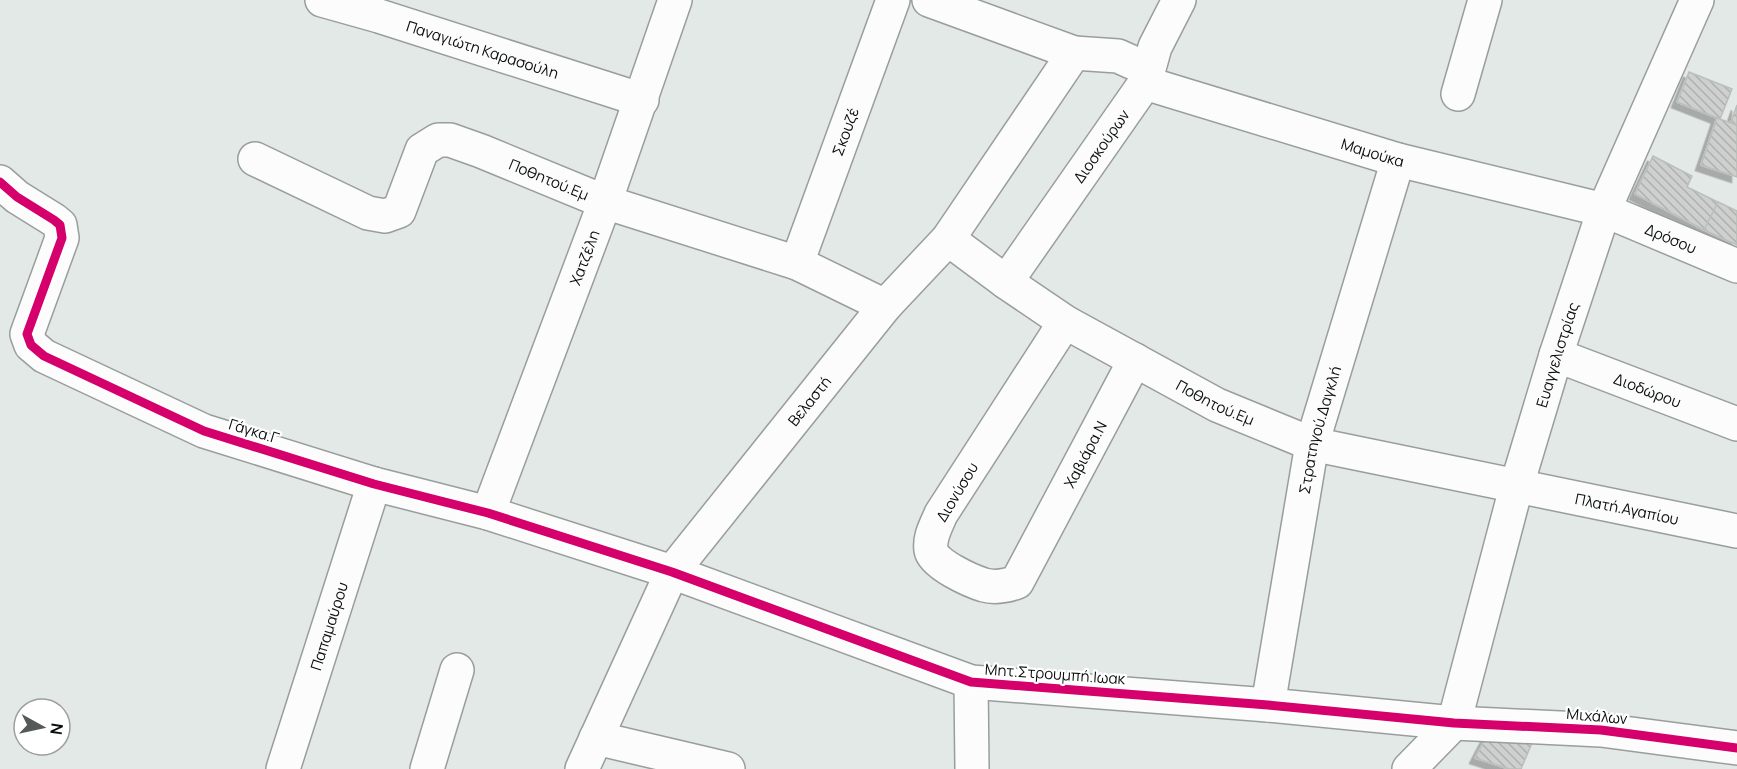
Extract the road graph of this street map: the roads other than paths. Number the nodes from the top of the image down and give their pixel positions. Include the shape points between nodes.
1 (675, 0) edge
2 (893, 0) edge
3 (929, 0) edge
4 (1179, 0) edge
5 (1485, 0) edge
6 (1697, 0) edge
7 (330, 2) edge
8 (1074, 52) junction
9 (1146, 76) junction
10 (1458, 94) dead end
11 (642, 100) junction
12 (255, 159) dead end
13 (1398, 160) junction
14 (0, 182) edge
15 (605, 202) junction
16 (1604, 210) junction
17 (948, 239) junction
18 (797, 263) junction
19 (1737, 266) edge
20 (1006, 282) junction
21 (885, 306) junction
22 (1065, 322) junction
23 (1556, 355) junction
24 (1135, 360) junction
25 (1737, 424) edge
26 (1312, 444) junction
27 (374, 484) junction
28 (1516, 488) junction
29 (488, 513) junction
30 (1737, 531) edge
31 (1034, 548) joint
32 (672, 572) junction
33 (457, 670) dead end
34 (971, 682) junction
35 (1268, 705) junction
36 (1454, 723) junction
37 (596, 738) junction
38 (1714, 753) edge
39 (283, 769) edge
40 (427, 769) edge
41 (582, 769) edge
42 (728, 769) edge
43 (972, 769) edge
44 (1409, 769) edge

1 - 11 street, Χατζέλη
2 - 18 street, Σκουζέ
3 - 8 street, Μαμούκα
4 - 9 street, Διοσκούρων
5 - 10 street
6 - 16 street, Ευαγγελιστρίας
7 - 11 street, Παναγιώτη Καρασούλη
8 - 9 street, Μαμούκα via 1118,56
8 - 17 street, Βελαστή
9 - 13 street, Μαμούκα
9 - 20 street, Διοσκούρων
11 - 15 street, Χατζέλη
12 - 15 street, Ποθητού.Εμ via 368,213 385,216 399,211 422,150 438,140 450,140
13 - 16 street, Μαμούκα
13 - 26 street, Στρατηγού.Δαγκλή
14 - 27 street, Γάγκα.Γ via 54,220 62,231 27,334 36,350 204,431
15 - 18 street, Ποθητού.Εμ
15 - 29 street, Χατζέλη
16 - 19 street, Δρόσου
16 - 23 street, Ευαγγελιστρίας
17 - 20 street, Ποθητού.Εμ
17 - 21 street, Βελαστή
18 - 21 street, Ποθητού.Εμ
20 - 22 street, Ποθητού.Εμ
21 - 32 street, Βελαστή
22 - 24 street, Ποθητού.Εμ
22 - 31 street, Διονύσου via 941,514 931,538 936,562 994,586 1017,582
23 - 25 street, Διοδώρου
23 - 28 street, Ευαγγελιστρίας
24 - 26 street, Ποθητού.Εμ via 1217,405
24 - 31 street, Χαβιάρα.Ν
26 - 28 street, Ποθητού.Εμ
26 - 35 street, Στρατηγού.Δαγκλή
27 - 29 street, Γάγκα.Γ
27 - 39 street, Παπαμαύρου
28 - 30 street, Πλατή.Αγαπίου
28 - 36 street, Ευαγγελιστρίας
29 - 32 street, Γάγκα.Γ
32 - 34 street, Μητ.Στρουμπή.Ιωακ
32 - 37 street, Βελαστή
33 - 40 street
34 - 35 street, Μητ.Στρουμπή.Ιωακ
34 - 43 street
35 - 36 street, Μητ.Στρουμπή.Ιωακ
36 - 38 street, Μιχάλων via 1601,730
36 - 44 street
37 - 41 street, Βελαστή
37 - 42 street

